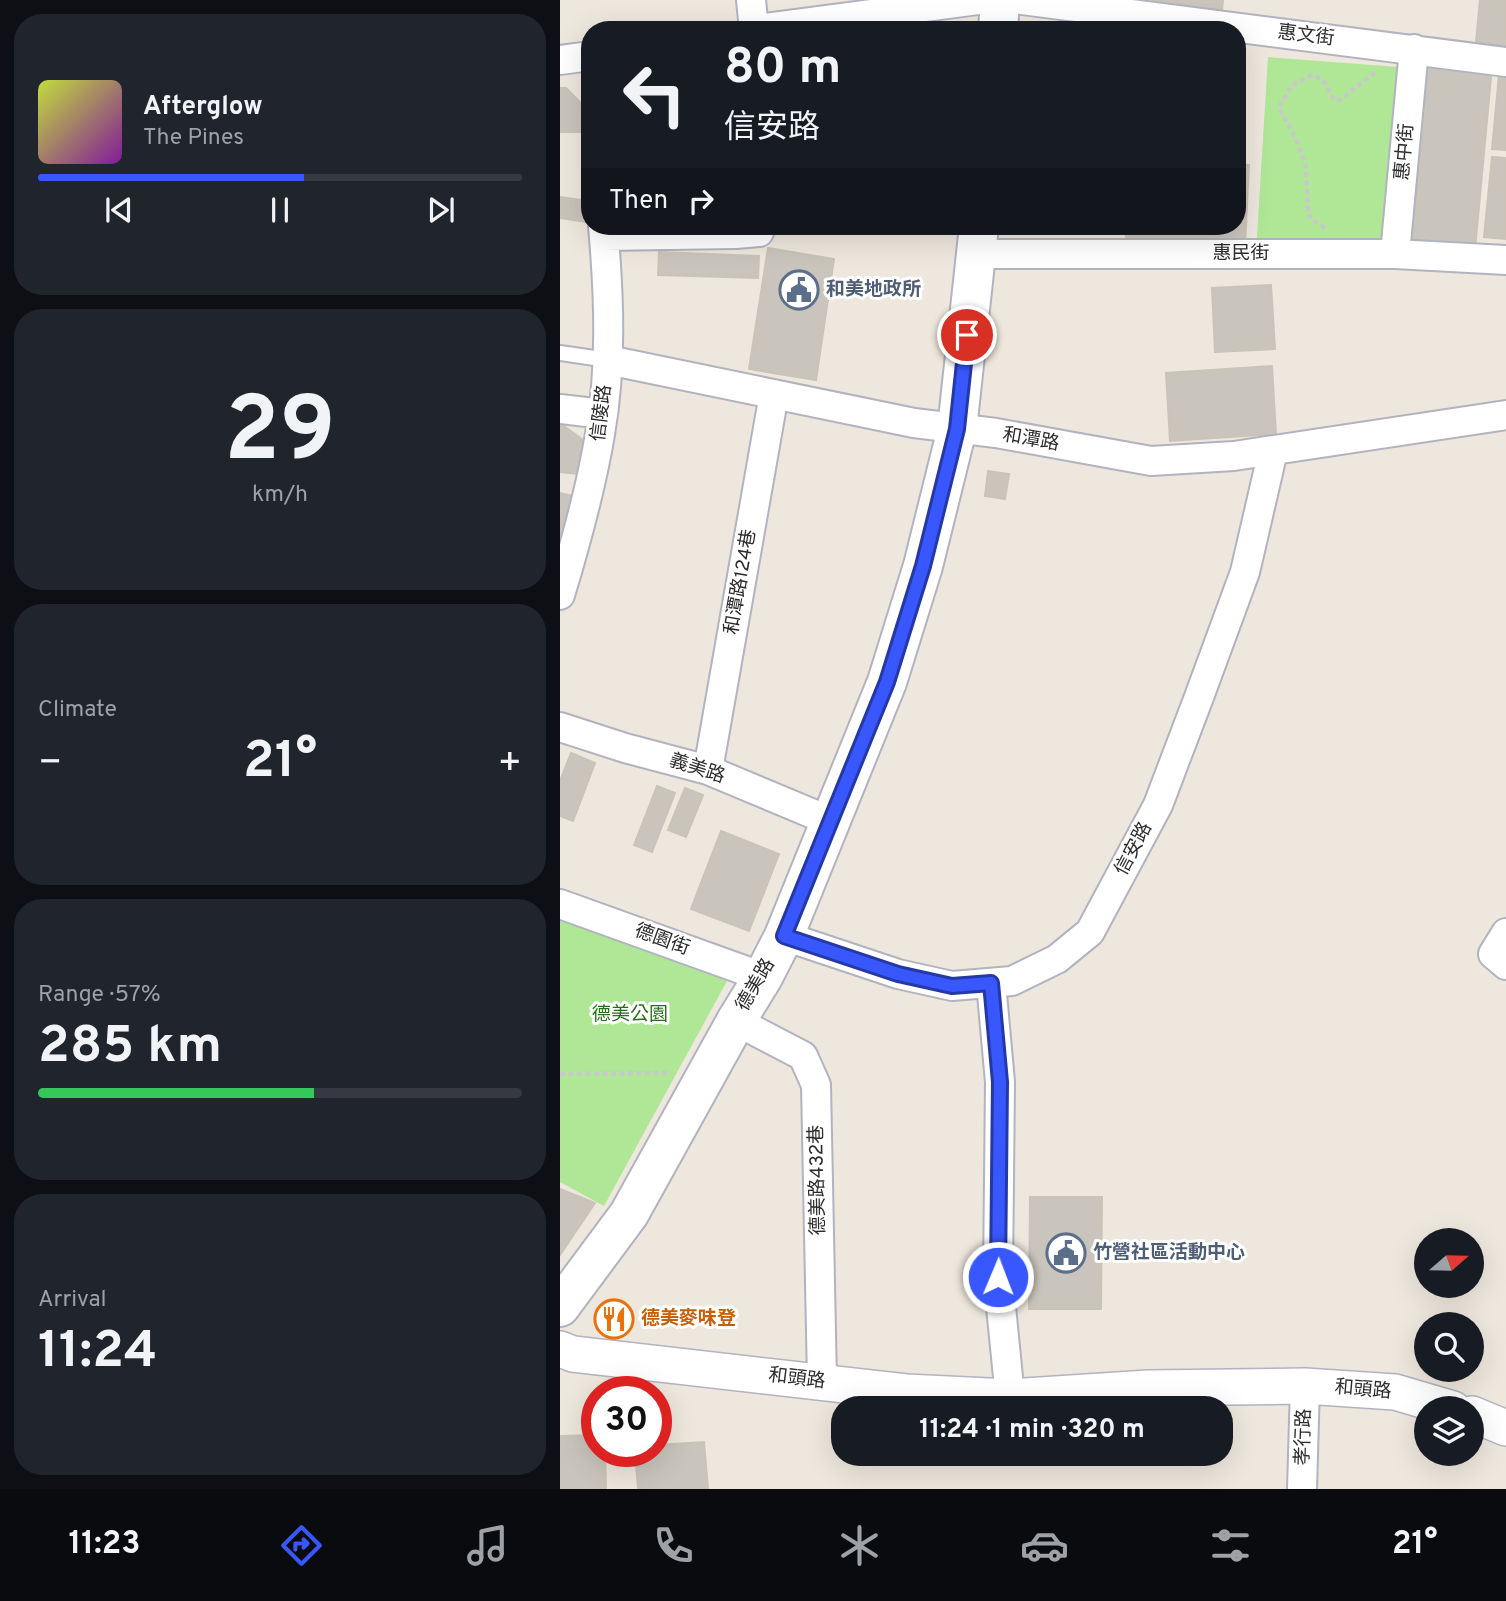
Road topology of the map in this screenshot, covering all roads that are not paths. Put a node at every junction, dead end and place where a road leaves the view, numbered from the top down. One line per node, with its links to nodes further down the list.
1 (751, 0): 5 (street)
2 (978, 0): 6 (street)
3 (1000, 0): 7 (main road)
4 (1022, 0): 8 (street, 惠文街)
5 (752, 21)
6 (820, 21)
7 (999, 21)
8 (1190, 21)
9 (1246, 28): 10 (street, 惠文街)
10 (1414, 49): 13 (street, 惠文街); 16 (street, 惠中街)
11 (581, 56): 12 (street)
12 (560, 60)
13 (1506, 62)
14 (604, 235): 19 (street, 信陵路)
15 (977, 240): 16 (street, 惠民街); 24 (main road, 德美路)
16 (1395, 254): 17 (street, 惠民街)
17 (1506, 260)
18 (560, 353): 19 (lane, 和潭路)
19 (608, 360): 20 (street, 和潭路); 22 (street, 信陵路)
20 (774, 394): 24 (street, 和潭路); 28 (street, 和潭路124巷)
21 (560, 409): 22 (street)
22 (603, 414): 26 (street, 信陵路)
23 (1506, 415): 25 (street, 和潭路)
24 (957, 429): 25 (street, 和潭路); 29 (main road, 德美路)
25 (1273, 451): 35 (street, 信安路)
26 (560, 595)
27 (560, 727): 28 (street, 義美路)
28 (708, 771): 29 (street, 義美路)
29 (830, 821): 32 (main road, 德美路)
30 (560, 904): 34 (street, 德園街)
31 (1506, 933): 33 (street)
32 (784, 936): 34 (main road, 德美路); 35 (street, 信安路)
33 (1506, 965)
34 (763, 977): 36 (main road, 德美路)
35 (991, 983): 42 (street)
36 (736, 1021): 37 (main road, 德美路); 39 (street, 德美路432巷)
37 (560, 1307)
38 (560, 1349): 39 (street, 和頭路)
39 (822, 1381): 41 (street, 和頭路)
40 (1305, 1386): 43 (street, 和頭路); 44 (street, 和頭路); 47 (street, 孝行路)
41 (989, 1396)
42 (1010, 1396)
43 (1025, 1396)
44 (1414, 1398)
45 (1484, 1419): 46 (street)
46 (1506, 1428)
47 (1302, 1489)

